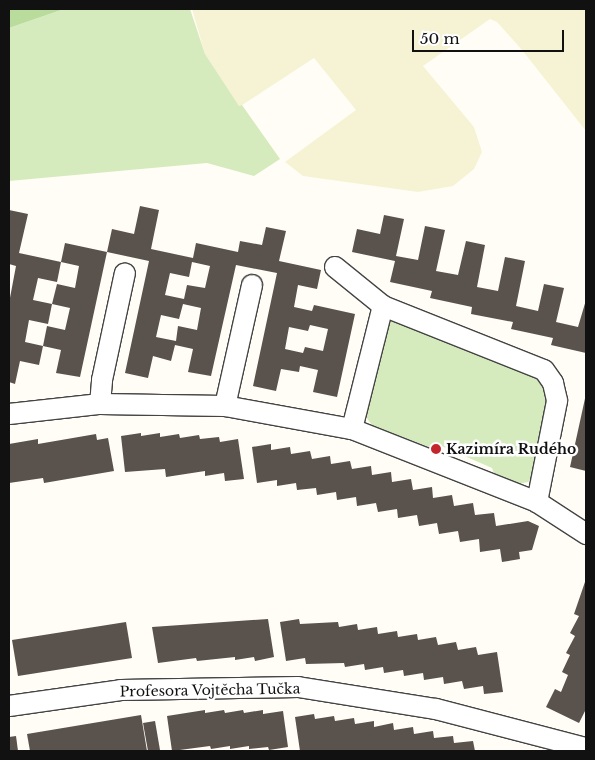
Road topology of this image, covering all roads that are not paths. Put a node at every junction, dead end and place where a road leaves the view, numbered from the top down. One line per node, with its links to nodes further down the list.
1 (335, 267): 4 (street)
2 (125, 273): 5 (street)
3 (252, 285): 6 (street)
4 (383, 306): 8 (street); 9 (street)
5 (100, 404): 6 (street); 7 (street)
6 (225, 406): 8 (street)
7 (9, 414)
8 (352, 429): 9 (street)
9 (537, 502): 10 (street)
10 (586, 534)
11 (9, 706): 12 (street, Profesora Vojtěcha Tučka)
12 (586, 748)

